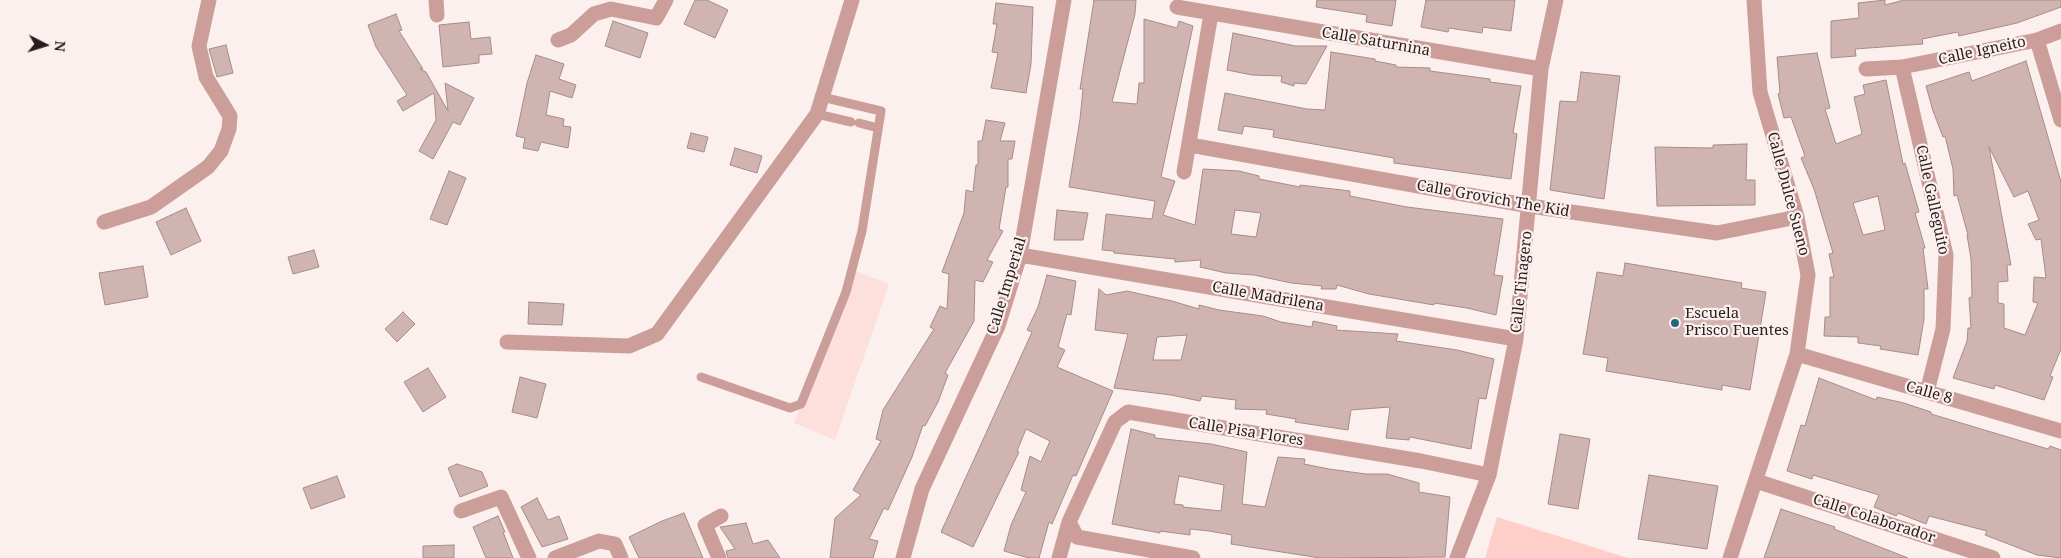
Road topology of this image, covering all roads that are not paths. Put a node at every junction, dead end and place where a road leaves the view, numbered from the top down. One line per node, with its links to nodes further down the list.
1 (209, 0): 23 (street)
2 (666, 0): 10 (street)
3 (852, 0): 15 (street)
4 (1064, 0): 24 (street, Calle Imperial)
5 (1556, 0): 13 (street, Calle Tinagero)
6 (1754, 0): 22 (street, Calle Dulce Sueno)
7 (1176, 7): 8 (street, Calle Saturnina)
8 (1211, 14): 13 (street, Calle Saturnina); 19 (street)
9 (2061, 31): 11 (street, Calle Igneito)
10 (558, 40)
11 (2037, 40): 12 (street, Calle Igneito); 17 (street)
12 (1902, 67): 14 (street, Calle Igneito); 29 (street, Calle Galleguito)
13 (1541, 69): 21 (street, Calle Tinagero)
14 (1866, 69)
15 (822, 97): 16 (street); 18 (lane)
16 (816, 114): 18 (lane); 26 (street)
17 (2061, 120)
18 (878, 128): 28 (lane)
19 (1190, 145): 20 (street); 21 (street, Calle Grovich The Kid)
20 (1184, 172)
21 (1530, 206): 22 (street, Calle Grovich The Kid); 25 (street, Calle Tinagero)
22 (1797, 217): 27 (street, Calle Dulce Sueno)
23 (104, 222)
24 (1020, 255): 25 (street, Calle Madrilena); 40 (street, Calle Imperial)
25 (1516, 339): 31 (street, Calle Tinagero)
26 (508, 342)
27 (1797, 354): 29 (street, Calle 8); 32 (street, Calle Dulce Sueno)
28 (701, 377)
29 (1926, 392): 30 (street, Calle 8)
30 (2060, 426)
31 (1489, 475): 35 (street, Calle Pisa Flores); 43 (street, Calle Tinagero)
32 (1756, 481): 44 (street, Calle Dulce Sueno); 45 (street, Calle Colaborador)
33 (461, 511): 36 (street)
34 (720, 516): 39 (street)
35 (1069, 522): 41 (street, Calle Pisa Flores); 42 (street)
36 (530, 558)
37 (555, 558): 38 (street)
38 (621, 558)
39 (719, 558)
40 (903, 558)
41 (1059, 558)
42 (1193, 558)
43 (1457, 558)
44 (1730, 558)
45 (1993, 558)

